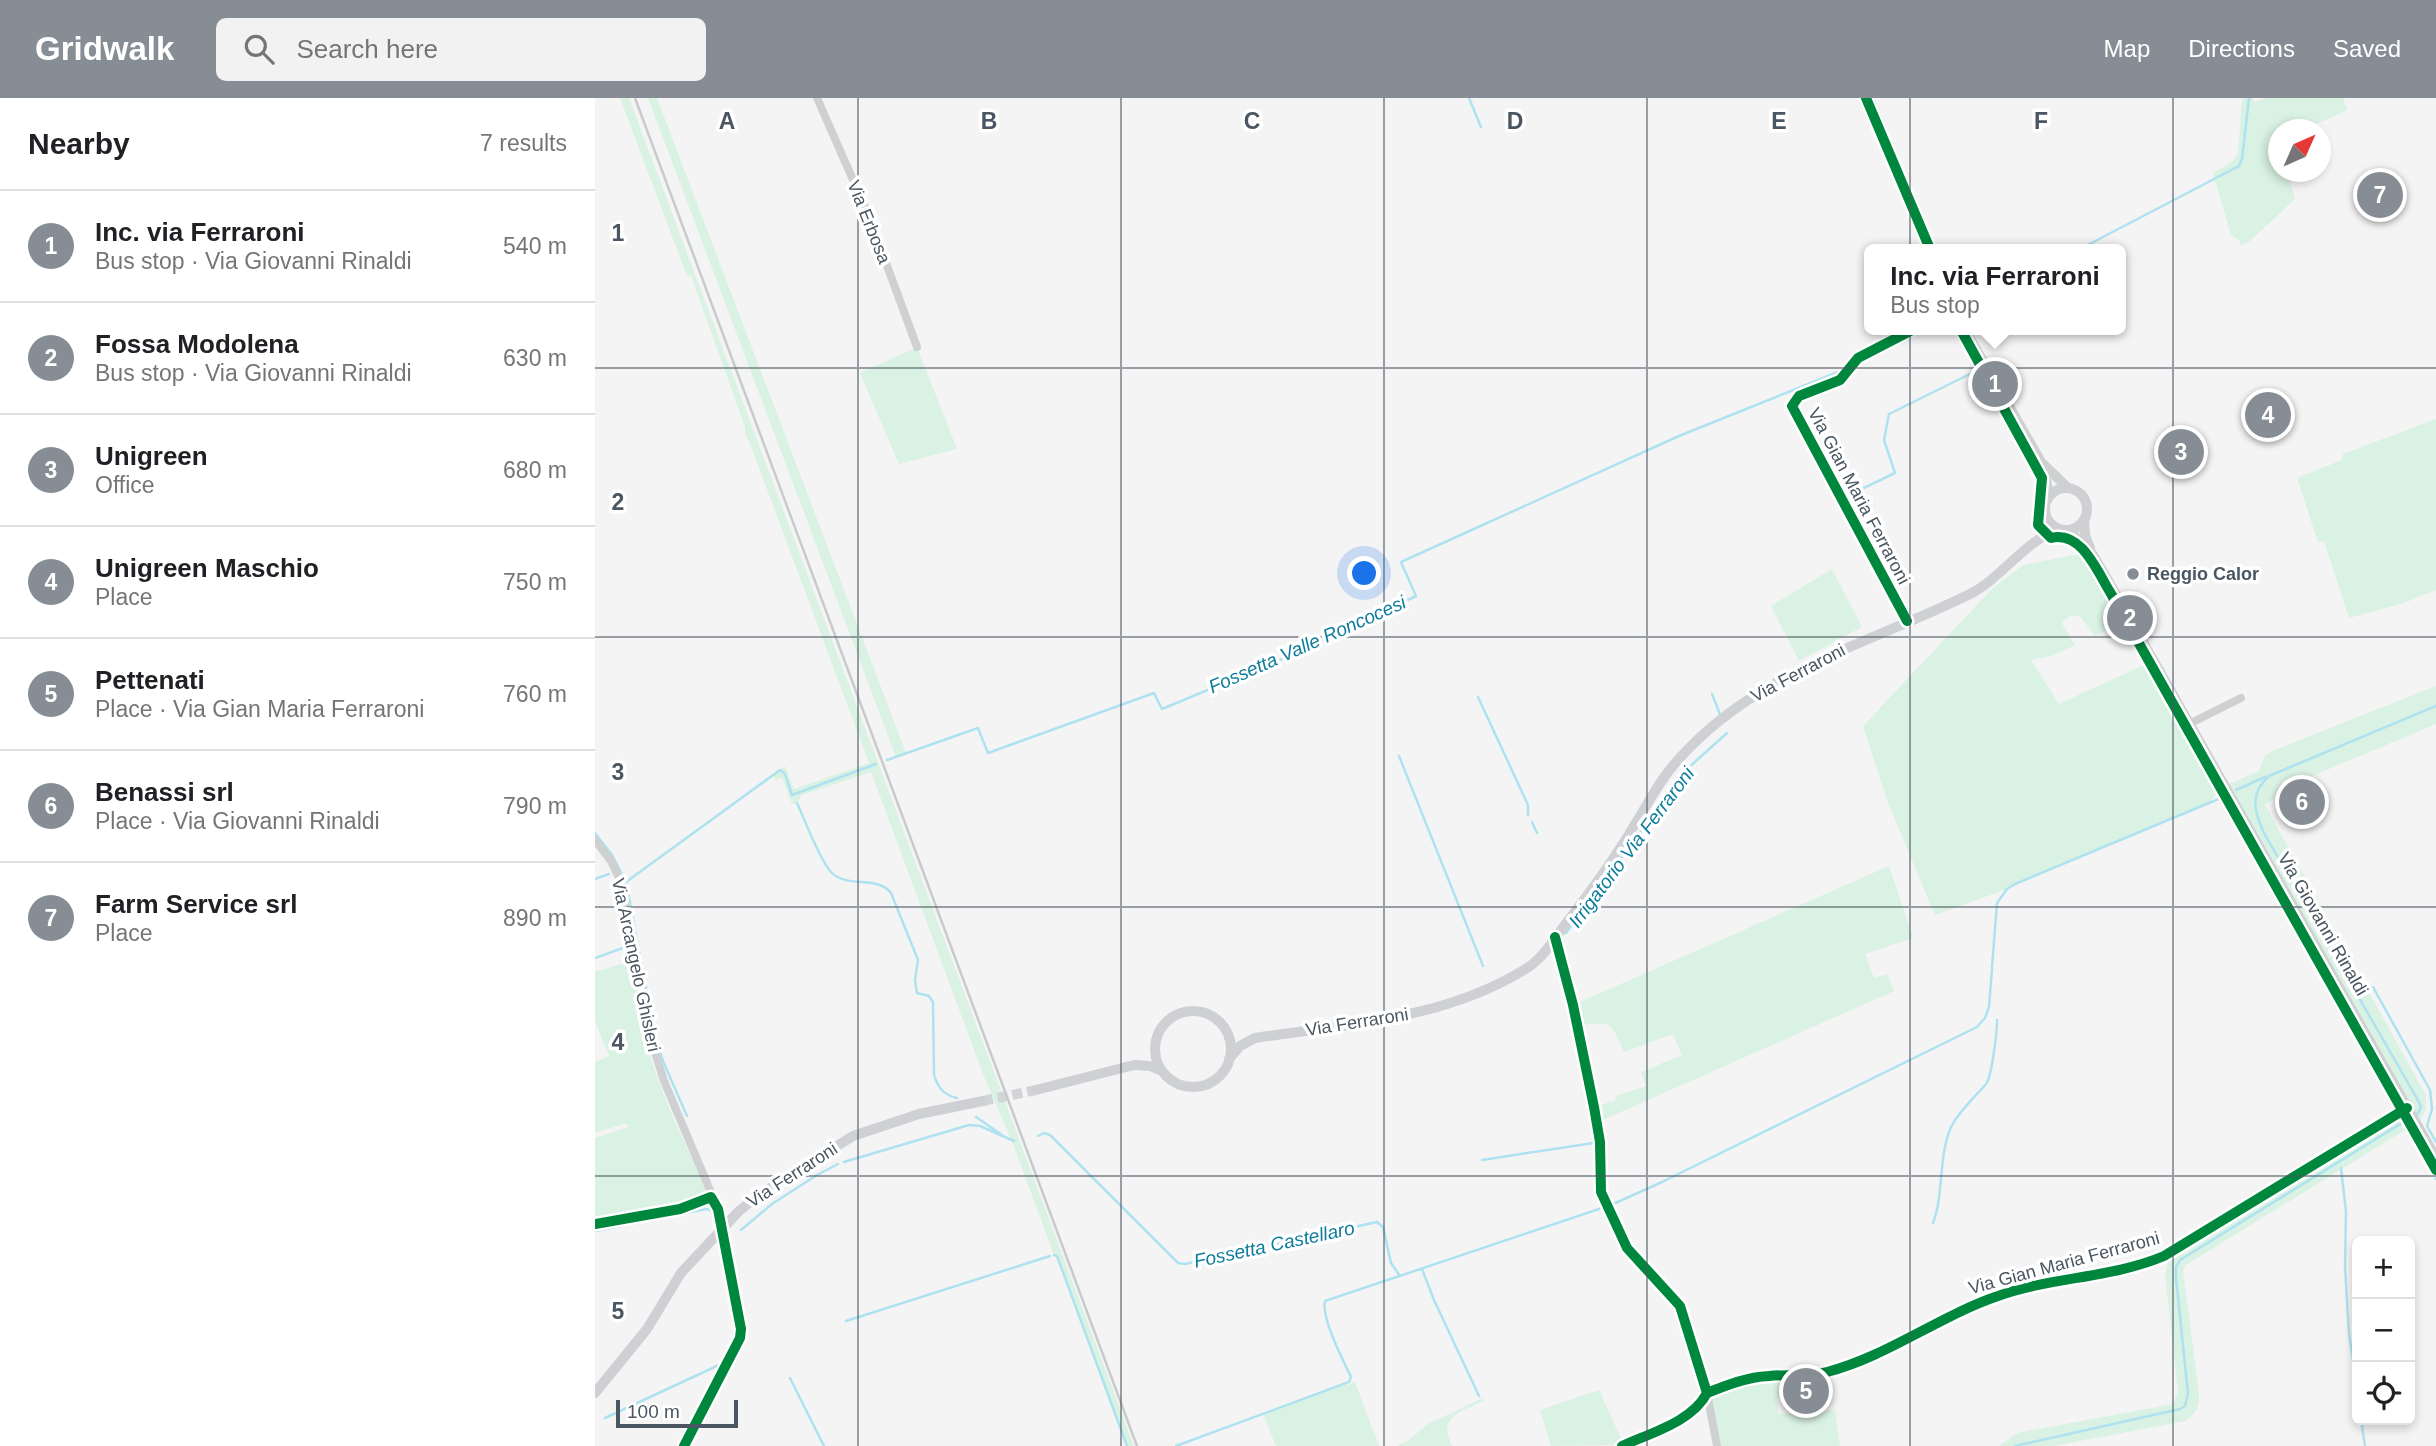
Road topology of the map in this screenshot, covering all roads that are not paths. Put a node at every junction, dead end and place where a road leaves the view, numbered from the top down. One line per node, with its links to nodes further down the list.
1 (817, 98): 6 (street, Via Erbosa)
2 (1866, 98): 3 (street)
3 (1928, 244)
4 (1903, 335): 15 (street, Via Gian Maria Ferraroni)
5 (1968, 335): 7 (street)
6 (917, 347)
7 (2042, 462): 8 (street); 9 (street)
8 (2067, 488): 9 (main road); 11 (main road)
9 (2049, 496): 10 (main road)
10 (2046, 514): 12 (main road); 13 (main road, Via Ferraroni)
11 (2084, 520): 12 (main road); 14 (street, Via Giovanni Rinaldi)
12 (2064, 529): 13 (main road, Via Ferraroni); 14 (street, Via Giovanni Rinaldi)
13 (2034, 544): 15 (main road, Via Ferraroni)
14 (2093, 555): 17 (street, Via Giovanni Rinaldi)
15 (1907, 621): 19 (main road, Via Ferraroni)
16 (2241, 698): 17 (street)
17 (2189, 724): 28 (street, Via Giovanni Rinaldi)
18 (595, 840): 30 (street, Via Arcangelo Ghisleri)
19 (1555, 937): 21 (main road, Via Ferraroni); 34 (street)
20 (1226, 1032): 21 (main road, Via Ferraroni); 22 (main road); 23 (main road)
21 (1255, 1038): 23 (main road)
22 (1155, 1045): 24 (main road); 25 (main road)
23 (1229, 1059): 25 (main road)
24 (1134, 1065): 25 (main road); 26 (main road)
25 (1162, 1071)
26 (1036, 1090)
27 (983, 1101): 32 (main road, Via Ferraroni)
28 (2408, 1110): 29 (street, Via Giovanni Rinaldi); 34 (street, Via Gian Maria Ferraroni)
29 (2436, 1158)
30 (712, 1197): 31 (street); 32 (street, Via Arcangelo Ghisleri)
31 (595, 1224)
32 (722, 1229): 33 (main road, Via Ferraroni); 35 (street, Via Arcangelo Ghisleri)
33 (596, 1390)
34 (1707, 1393): 36 (street, Via Gian Maria Ferraroni); 37 (street)
35 (684, 1446)
36 (1622, 1446)
37 (1717, 1446)

